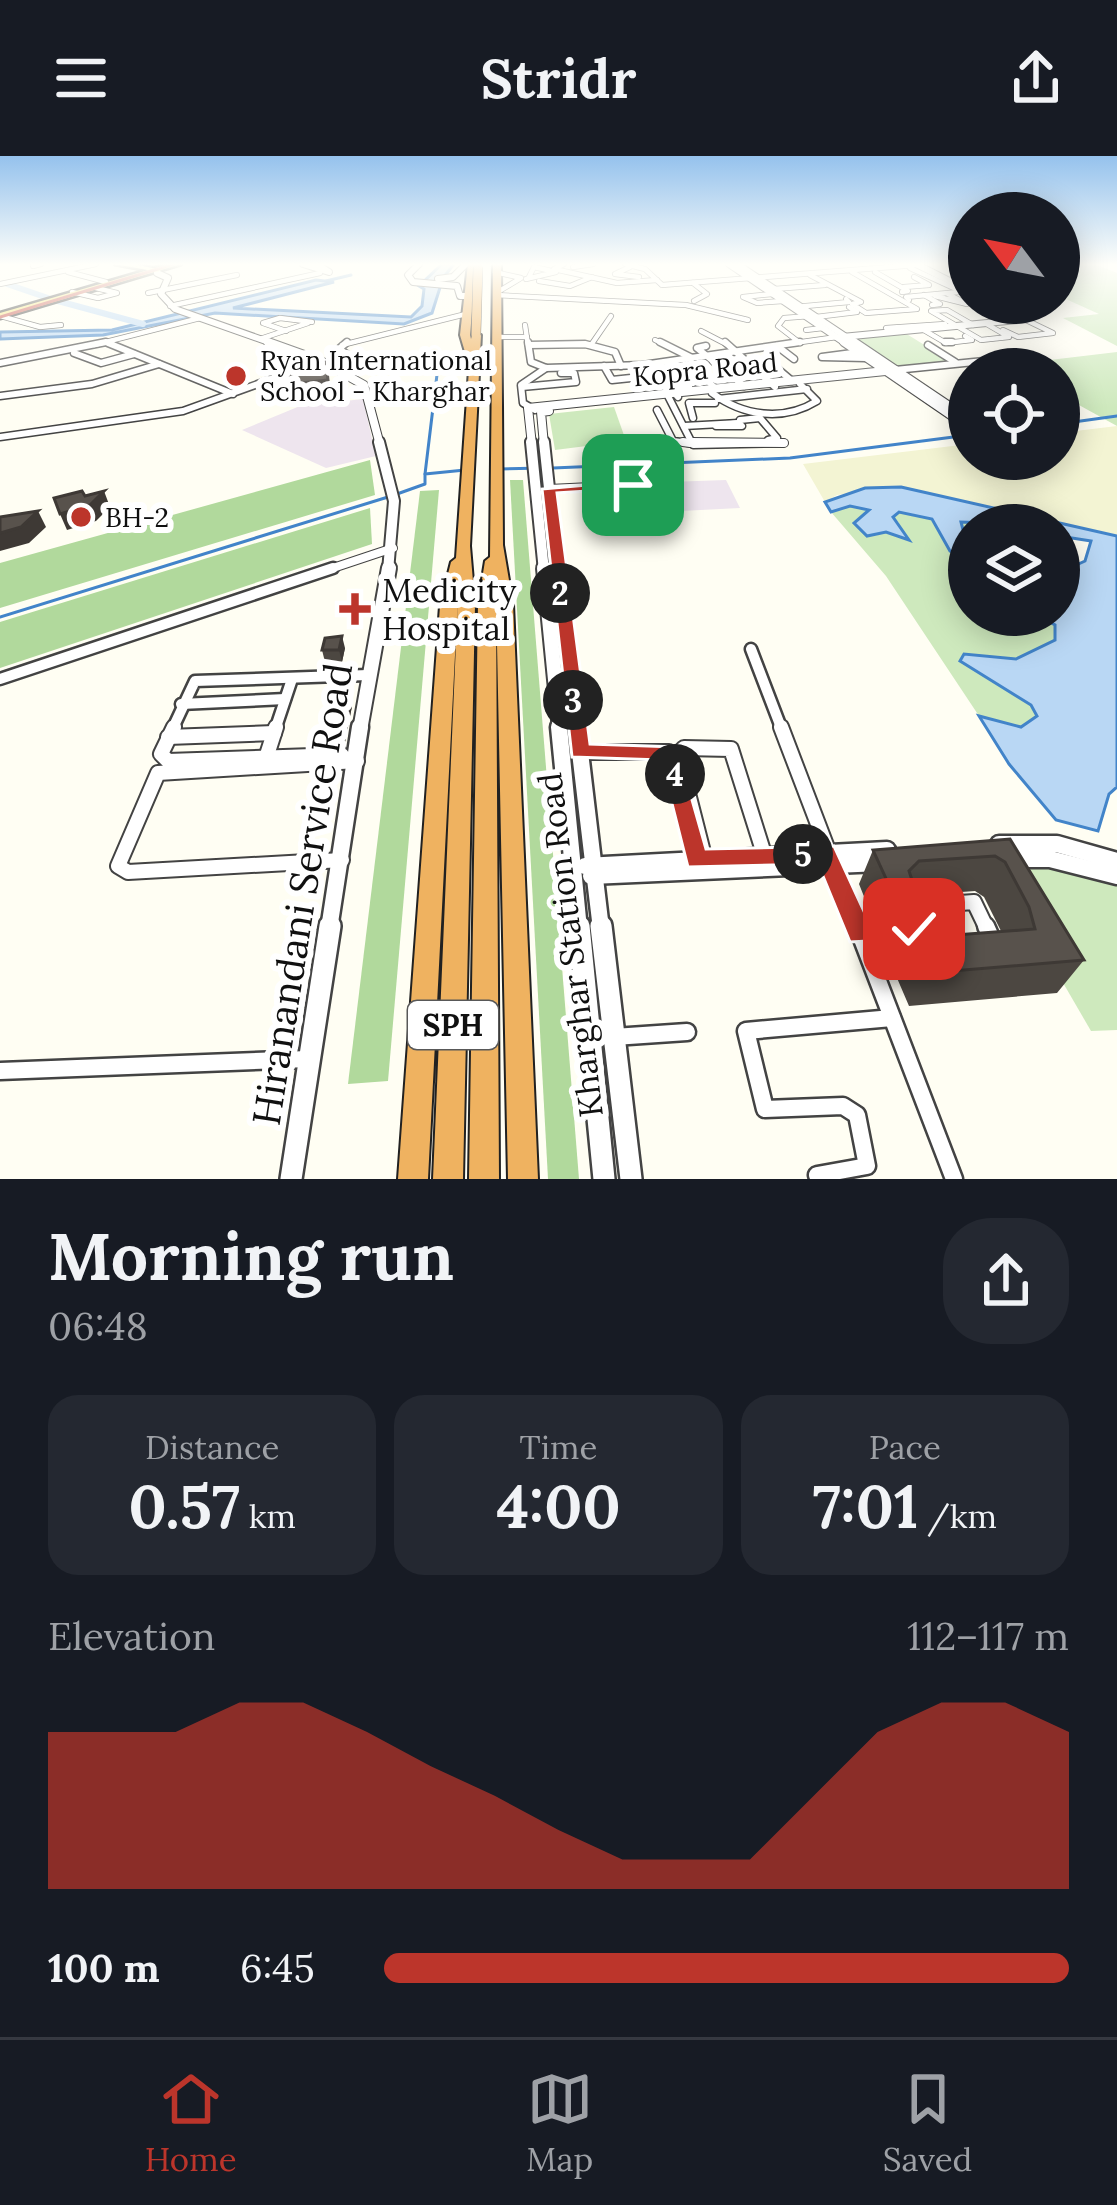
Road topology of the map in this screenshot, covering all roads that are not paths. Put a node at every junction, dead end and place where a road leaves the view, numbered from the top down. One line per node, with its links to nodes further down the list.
1 (183, 312): 13 (street)
2 (486, 312): 30 (highway, SPH, bridge)
3 (492, 312): 30 (highway)
4 (716, 312): 14 (street)
5 (803, 312): 31 (street)
6 (805, 312): 31 (street)
7 (809, 312): 26 (street, Kopra Road)
8 (810, 312): 33 (street, Kopra Road)
9 (0, 314): 24 (street)
10 (466, 314): 46 (highway); 60 (street)
11 (893, 314): 27 (street)
12 (611, 316): 16 (street)
13 (196, 317): 32 (street); 35 (street)
14 (748, 320)
15 (590, 322): 16 (street)
16 (600, 324): 36 (street)
17 (948, 324): 25 (street)
18 (964, 324): 25 (street)
19 (980, 324): 23 (street)
20 (1004, 324): 23 (street)
21 (1034, 324): 23 (street)
22 (525, 325): 38 (street)
23 (991, 325): 25 (street); 25 (street)
24 (61, 326)
25 (951, 326): 27 (street); 29 (street); 29 (street)
26 (823, 328): 31 (street); 33 (street, Kopra Road)
27 (889, 330): 29 (street); 33 (street)
28 (701, 331): 43 (street)
29 (925, 331)
30 (487, 335): 38 (street); 46 (highway, SPH); 84 (highway, SPH)
31 (796, 336): 33 (street); 40 (street)
32 (281, 337): 32 (street); 51 (street)
33 (841, 337): 45 (street, Kopra Road); 62 (street, Kopra Road)
34 (655, 340): 48 (street)
35 (106, 342): 42 (street); 44 (street)
36 (591, 345): 38 (street); 56 (street)
37 (928, 345): 47 (street)
38 (539, 346): 61 (street)
39 (706, 346): 49 (street)
40 (779, 348): 41 (street); 50 (street)
41 (760, 350): 43 (street); 52 (street)
42 (71, 352): 44 (street); 54 (street)
43 (738, 352): 49 (street); 58 (street)
44 (134, 354): 55 (street)
45 (863, 355): 45 (street); 62 (street, Kopra Road)
46 (471, 357): 85 (highway, SPH)
47 (948, 357)
48 (692, 358): 49 (street); 57 (street)
49 (710, 358): 65 (street); 68 (street)
50 (794, 359)
51 (321, 361): 60 (street); 71 (street)
52 (772, 362)
53 (948, 362): 62 (street)
54 (0, 363)
55 (159, 364): 71 (street); 73 (street)
56 (621, 366): 57 (street); 59 (street)
57 (648, 366): 59 (street); 63 (street); 64 (street)
58 (753, 367): 66 (street); 67 (street)
59 (605, 368): 61 (street)
60 (343, 370): 86 (street, Hiranandani Service Road)
61 (548, 371): 69 (street); 69 (street)
62 (896, 372): 62 (street, Kopra Road); 67 (street, Kopra Road)
63 (680, 375): 64 (street); 72 (street)
64 (661, 377): 72 (street)
65 (756, 378)
66 (773, 385): 67 (street, Kopra Road); 68 (street, Kopra Road); 74 (street, Kopra Road)
67 (800, 385): 74 (street); 74 (street)
68 (744, 386): 74 (street, Kopra Road)
69 (521, 387): 75 (street)
70 (700, 391): 72 (street, Kopra Road); 74 (street, Kopra Road); 74 (street)
71 (233, 394): 79 (street)
72 (672, 394): 74 (street, Kopra Road); 75 (street, Kopra Road); 77 (street, Kopra Road); 78 (street)
73 (0, 396)
74 (716, 397): 78 (street); 78 (street)
75 (528, 408): 77 (street); 82 (street, Kharghar Station Road)
76 (657, 410): 80 (street)
77 (541, 412): 82 (street, Kharghar Station Road)
78 (688, 423): 78 (street); 80 (street)
79 (0, 437)
80 (690, 443): 81 (street)
81 (784, 443)
82 (542, 472): 83 (street); 87 (street, Kharghar Station Road)
83 (633, 485)
84 (496, 545): 105 (highway, SPH); 120 (highway)
85 (463, 546): 105 (highway, SPH); 117 (highway)
86 (393, 548): 89 (street, Hiranandani Service Road); 91 (street)
87 (559, 641): 96 (street, Kharghar Station Road); 106 (street, Kharghar Station Road)
88 (751, 649): 101 (street)
89 (368, 676): 90 (street); 97 (street, Hiranandani Service Road)
90 (292, 679): 92 (street); 93 (street)
91 (0, 680)
92 (285, 699): 93 (street); 94 (street)
93 (181, 704): 95 (street)
94 (274, 733): 95 (street); 98 (street)
95 (168, 737): 98 (street)
96 (580, 752): 103 (street); 106 (street, Kharghar Station Road)
97 (357, 757): 98 (street); 102 (street, Hiranandani Service Road); 102 (street)
98 (266, 758)
99 (908, 855): 101 (street)
100 (765, 856): 101 (street); 103 (street); 103 (street)
101 (830, 859): 106 (street); 108 (street)
102 (342, 860): 113 (street, Hiranandani Service Road)
103 (700, 860): 106 (street)
104 (1117, 861): 107 (street)
105 (472, 871): 118 (highway, SPH); 119 (highway, SPH)
106 (584, 871): 112 (street, Kharghar Station Road); 121 (street, Kharghar Station Road)
107 (1117, 876)
108 (860, 933): 109 (street); 110 (street)
109 (972, 949)
110 (892, 1018): 115 (street); 123 (street)
111 (687, 1032): 112 (street)
112 (614, 1037): 122 (street, Kharghar Station Road)
113 (311, 1059): 114 (street); 116 (street, Hiranandani Service Road)
114 (0, 1072)
115 (817, 1175)
116 (291, 1179)
117 (413, 1179)
118 (448, 1179)
119 (484, 1179)
120 (524, 1179)
121 (604, 1179)
122 (631, 1179)
123 (954, 1179)

